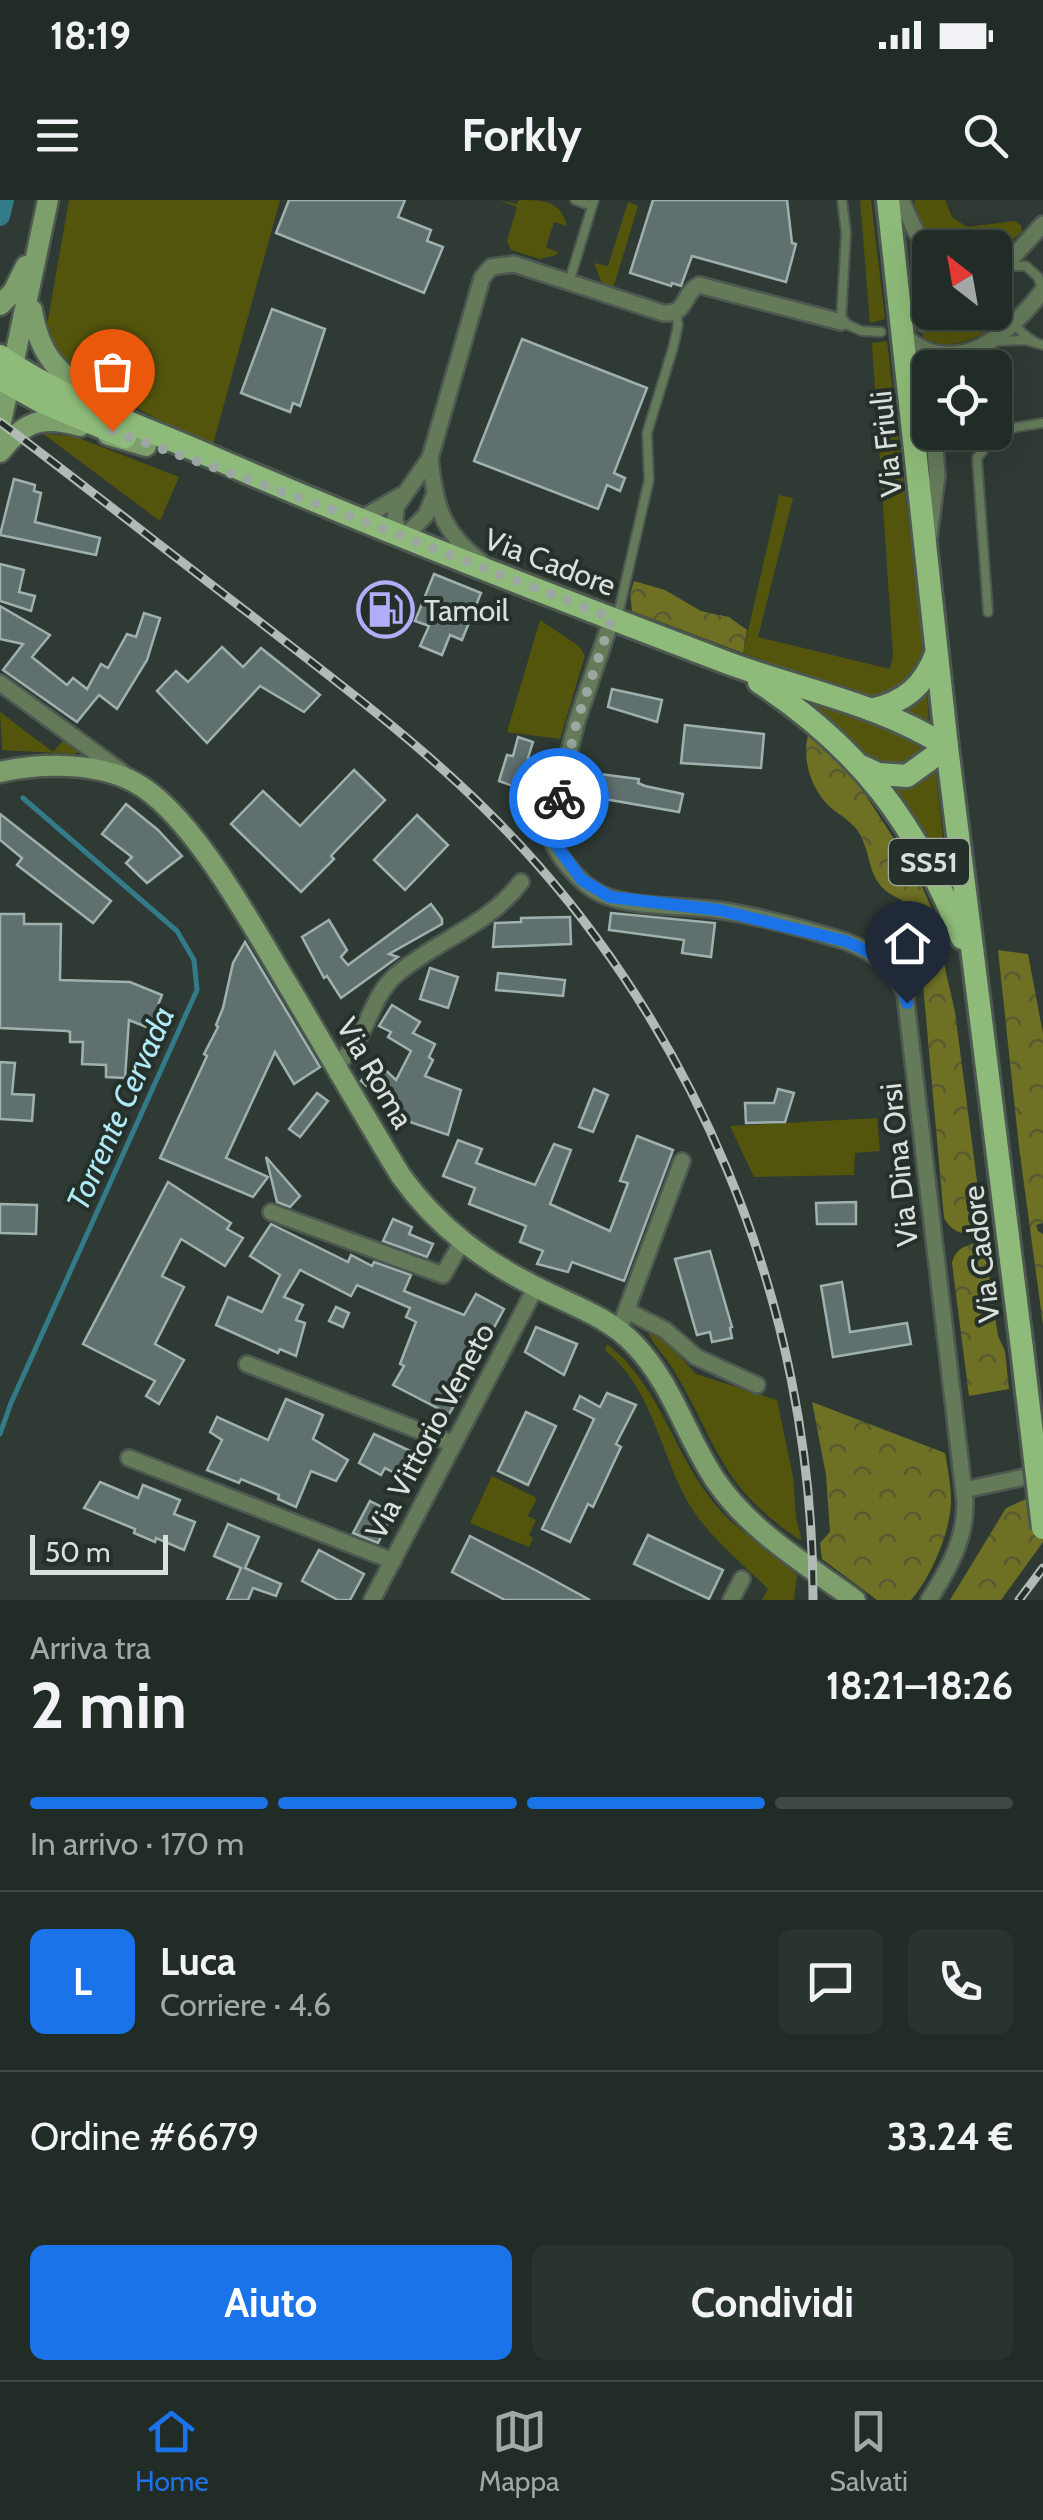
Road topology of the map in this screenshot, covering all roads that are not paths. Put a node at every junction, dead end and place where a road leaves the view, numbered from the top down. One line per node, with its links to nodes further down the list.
1 (48, 200): 9 (street)
2 (575, 200): 6 (lane)
3 (842, 200): 20 (lane)
4 (888, 200): 22 (main road, Via Friuli)
5 (902, 200): 8 (street)
6 (593, 203): 12 (lane)
7 (1043, 224): 10 (street)
8 (915, 230)
9 (39, 236): 14 (street); 15 (street)
10 (1012, 260)
11 (1012, 271): 13 (lane)
12 (568, 282): 16 (street); 33 (street)
13 (1043, 290): 17 (street)
14 (29, 293): 27 (street); 30 (street)
15 (0, 305)
16 (676, 313): 20 (street); 41 (lane)
17 (1012, 315)
18 (912, 317): 22 (street)
19 (1012, 318): 24 (lane)
20 (841, 322): 22 (lane)
21 (912, 327): 22 (lane)
22 (902, 328): 25 (street); 38 (main road, Via Friuli)
23 (997, 330): 25 (street)
24 (1040, 344): 25 (lane)
25 (981, 346): 26 (street)
26 (977, 350)
27 (6, 372): 29 (street); 30 (main road, Via Cadore / SS51)
28 (1043, 423): 40 (lane)
29 (0, 427)
30 (146, 438): 32 (street); 36 (main road, Via Cadore / SS51)
31 (934, 450): 38 (street, Via Friuli)
32 (0, 452)
33 (430, 458): 34 (street); 35 (street)
34 (404, 494): 36 (street); 37 (street)
35 (434, 494): 37 (street); 39 (street)
36 (352, 517): 37 (main road, Via Cadore / SS51)
37 (402, 537): 39 (main road, Via Cadore / SS51)
38 (928, 546): 42 (main road, Via Friuli)
39 (494, 572): 41 (main road, Via Cadore / SS51)
40 (988, 612)
41 (614, 619): 43 (main road, Via Cadore / SS51); 65 (street, Via Dina Orsi)
42 (938, 646): 45 (main road); 46 (main road, Via Friuli)
43 (734, 665): 45 (main road, Via Cadore / SS51); 48 (main road, Via Cadore / SS51)
44 (0, 683): 51 (street, Via Roma)
45 (871, 710): 46 (main road, Via Cadore / SS51)
46 (948, 747): 48 (main road, Via Cadore / SS51); 53 (main road, Via Cadore)
47 (0, 760): 49 (street)
48 (857, 764): 53 (main road, Via Cadore / SS51)
49 (26, 766): 50 (street); 51 (street)
50 (0, 772)
51 (137, 783): 54 (street, Via Roma)
52 (522, 882): 54 (street)
53 (976, 974): 66 (main road, Via Cadore, bridge)
54 (335, 1065): 57 (street, Via Roma)
55 (682, 1161): 59 (street)
56 (271, 1212): 57 (street)
57 (462, 1242): 58 (street, Via Roma)
58 (536, 1287): 59 (street, Via Roma); 62 (street, Via Vittorio Veneto)
59 (624, 1321): 61 (street, Via Roma); 71 (street, Via Roma)
60 (247, 1364): 62 (street)
61 (757, 1385)
62 (454, 1444): 67 (street, Via Vittorio Veneto)
63 (128, 1458): 67 (street)
64 (1043, 1473): 65 (street)
65 (964, 1490): 72 (street, Via Dina Orsi)
66 (1043, 1528)
67 (392, 1561): 69 (street, Via Vittorio Veneto)
68 (742, 1579): 70 (street)
69 (372, 1600)
70 (732, 1600)
71 (855, 1600)
72 (928, 1600)

